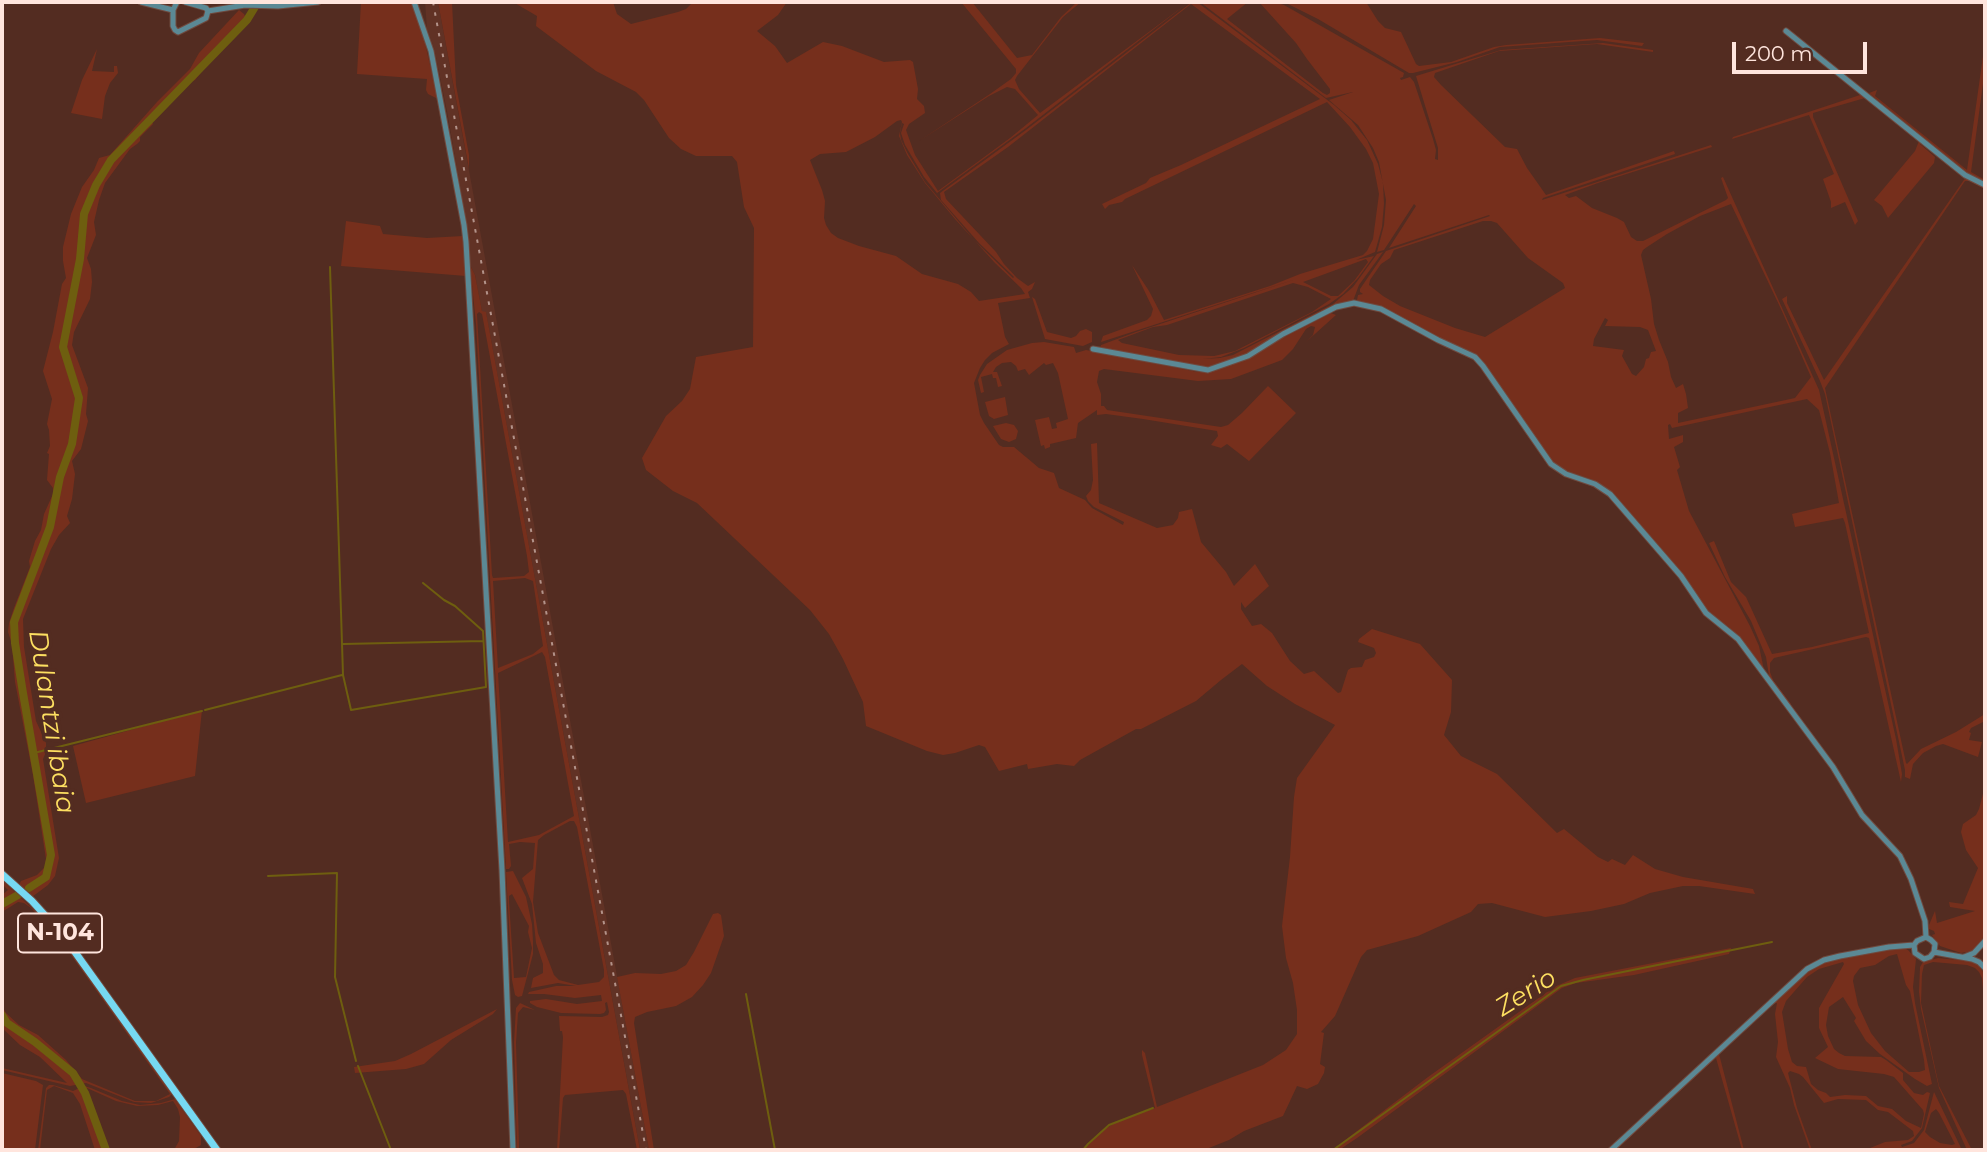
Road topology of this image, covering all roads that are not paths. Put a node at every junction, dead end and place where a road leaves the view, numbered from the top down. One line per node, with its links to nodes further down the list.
1 (141, 2): 6 (street)
2 (177, 2): 6 (street)
3 (185, 2): 7 (street)
4 (318, 2): 7 (street)
5 (414, 2): 22 (street)
6 (173, 9): 7 (street)
7 (208, 11)
8 (1786, 31): 9 (street)
9 (1985, 185)
10 (1094, 349): 12 (street)
11 (2, 874): 21 (main road, N-104)
12 (1926, 937): 14 (street); 16 (street)
13 (1985, 942): 15 (street)
14 (1914, 945): 16 (street); 23 (street)
15 (1977, 951): 17 (street); 18 (street)
16 (1934, 952): 18 (street)
17 (1985, 952)
18 (1964, 957): 19 (street)
19 (1982, 961): 20 (street)
20 (1985, 968)
21 (217, 1150)
22 (513, 1150)
23 (1611, 1150)

